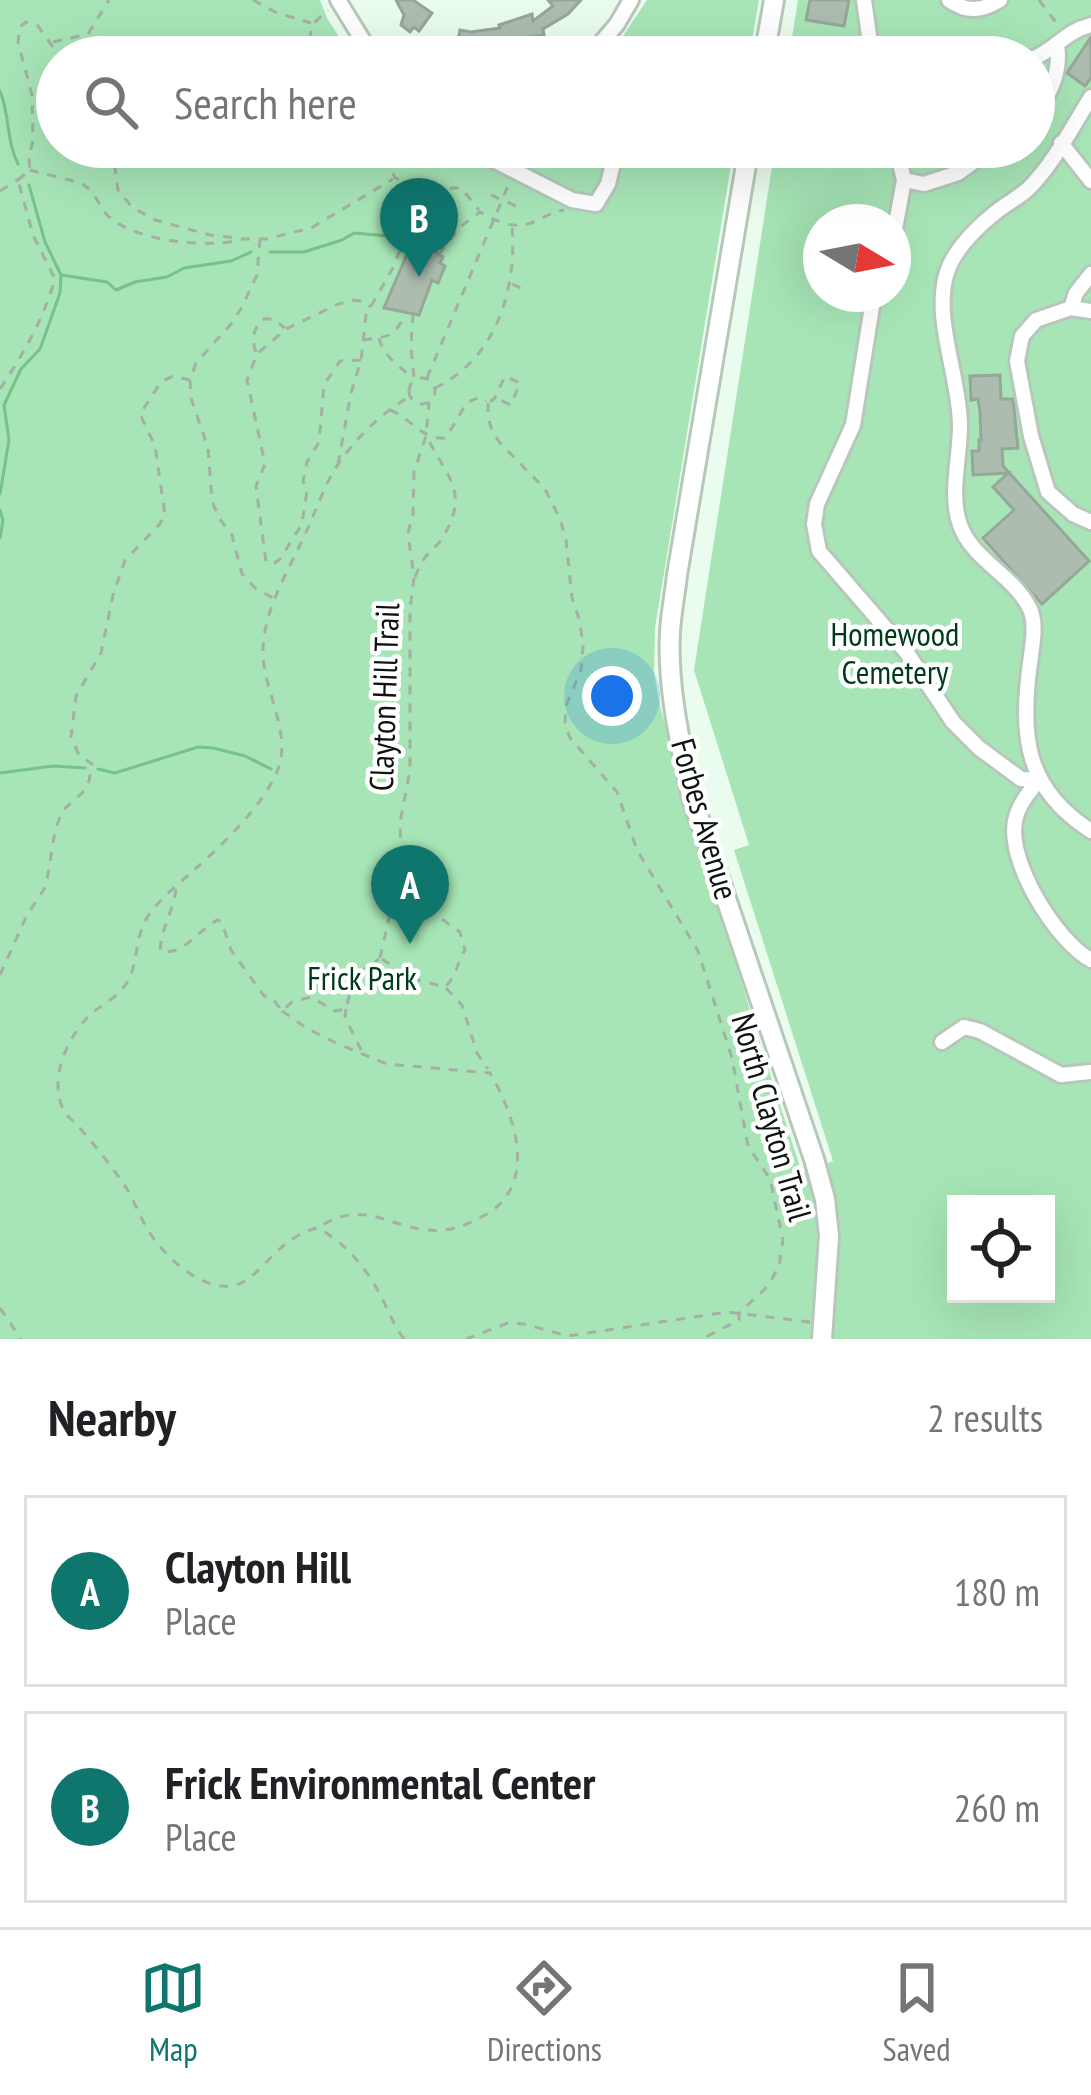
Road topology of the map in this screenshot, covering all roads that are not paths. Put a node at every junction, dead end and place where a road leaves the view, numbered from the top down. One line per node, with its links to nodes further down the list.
1 (632, 0): 9 (street)
2 (774, 0): 10 (main road)
3 (865, 0): 11 (street)
4 (950, 0): 5 (street)
5 (1000, 0)
6 (339, 1): 8 (street)
7 (1091, 25): 12 (street)
8 (360, 36)
9 (607, 36)
10 (768, 36)
11 (868, 36)
12 (1062, 40): 13 (street); 14 (street)
13 (1055, 44)
14 (1055, 76)
15 (1091, 97): 16 (street)
16 (1061, 143): 17 (street); 25 (street)
17 (1055, 152)
18 (507, 168): 19 (street)
19 (612, 168)
20 (745, 168): 37 (main road, Forbes Avenue)
21 (901, 168): 24 (street)
22 (965, 168): 24 (street)
23 (1044, 168): 32 (street)
24 (904, 180): 26 (street)
25 (1091, 181)
26 (900, 204)
27 (1091, 274): 28 (street)
28 (1071, 308): 29 (street); 31 (street)
29 (1091, 310)
30 (871, 312): 32 (street)
31 (1091, 522)
32 (1039, 780): 33 (street); 34 (street)
33 (1091, 831)
34 (1091, 960)
35 (942, 1042): 36 (street)
36 (1091, 1072)
37 (818, 1332)

